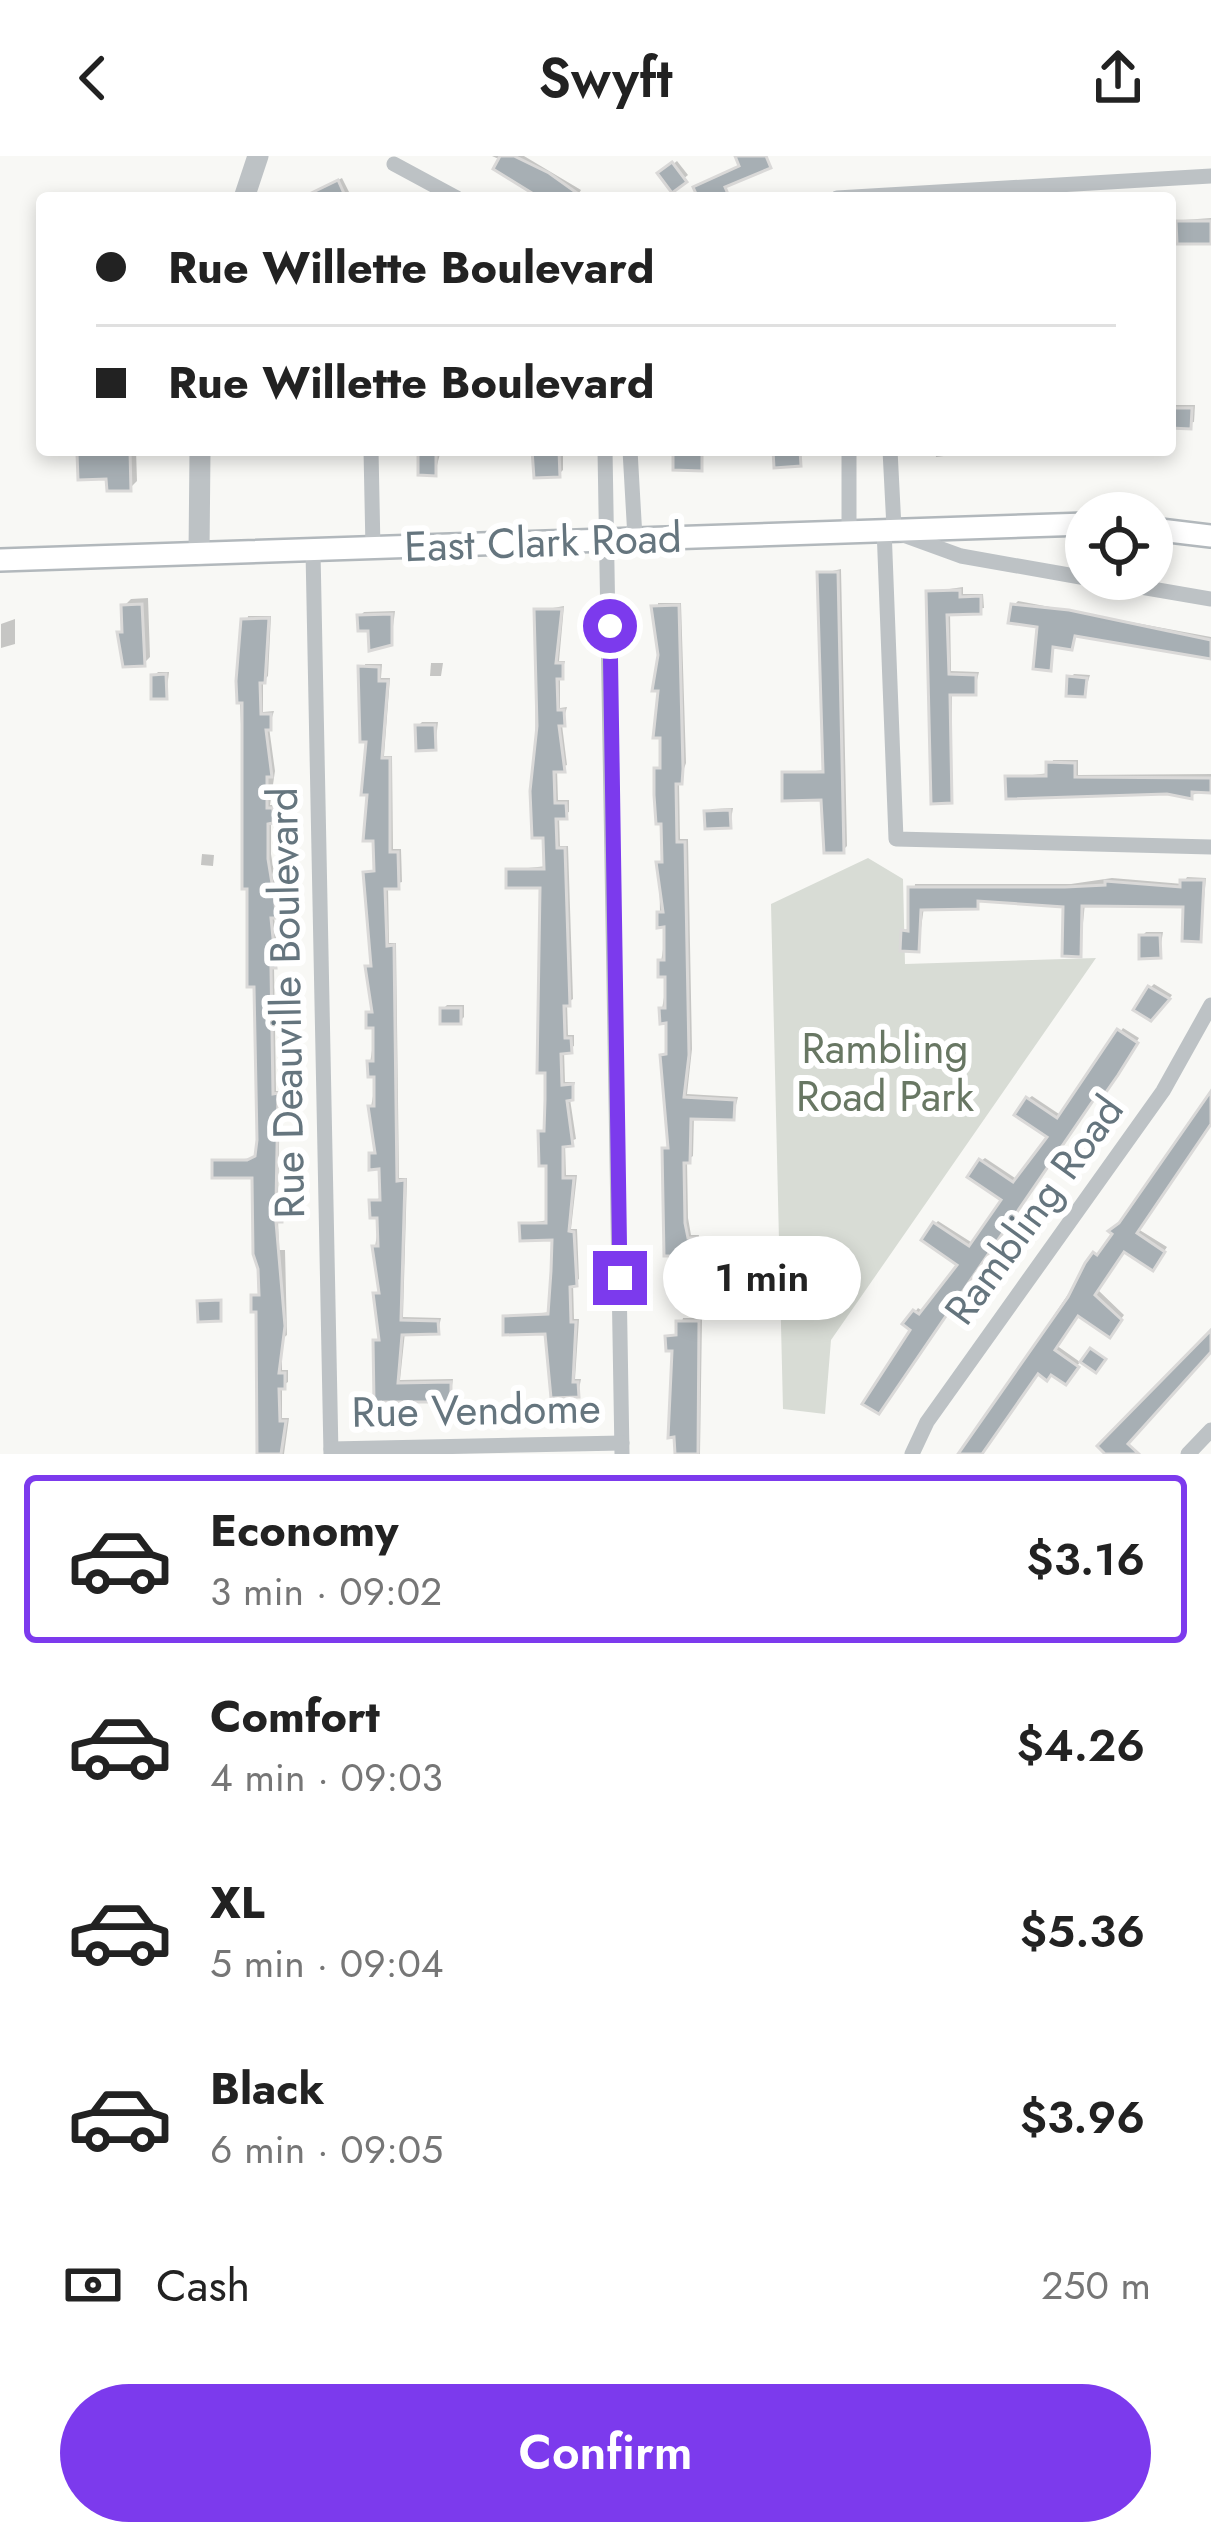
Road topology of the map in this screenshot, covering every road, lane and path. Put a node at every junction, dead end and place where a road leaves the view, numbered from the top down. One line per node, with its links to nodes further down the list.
1 (258, 156): 4 (street)
2 (394, 164): 5 (street)
3 (1211, 176): 6 (street)
4 (246, 192)
5 (446, 192)
6 (939, 192)
7 (200, 456): 22 (street)
8 (371, 456): 20 (street)
9 (605, 456): 19 (street)
10 (630, 456): 18 (street)
11 (849, 456): 15 (street)
12 (890, 456): 14 (street)
13 (1065, 524): 14 (main road, East Clark Road)
14 (889, 528): 15 (main road, East Clark Road); 24 (street); 27 (street)
15 (850, 529): 18 (main road, East Clark Road)
16 (1173, 531): 17 (main road)
17 (1211, 536)
18 (635, 538): 19 (main road, East Clark Road)
19 (606, 539): 20 (main road, East Clark Road); 30 (street)
20 (373, 549): 21 (main road, East Clark Road)
21 (313, 550): 22 (main road, East Clark Road); 31 (street, Rue Deauville Boulevard)
22 (199, 554): 23 (main road, East Clark Road)
23 (0, 560)
24 (1065, 574)
25 (1173, 592): 26 (street)
26 (1211, 599)
27 (1211, 847)
28 (1211, 1004): 32 (street, Rambling Road)
29 (1211, 1430): 33 (street)
30 (622, 1449): 31 (street, Rue Vendome)
31 (331, 1452)
32 (912, 1454)
33 (1188, 1454)

